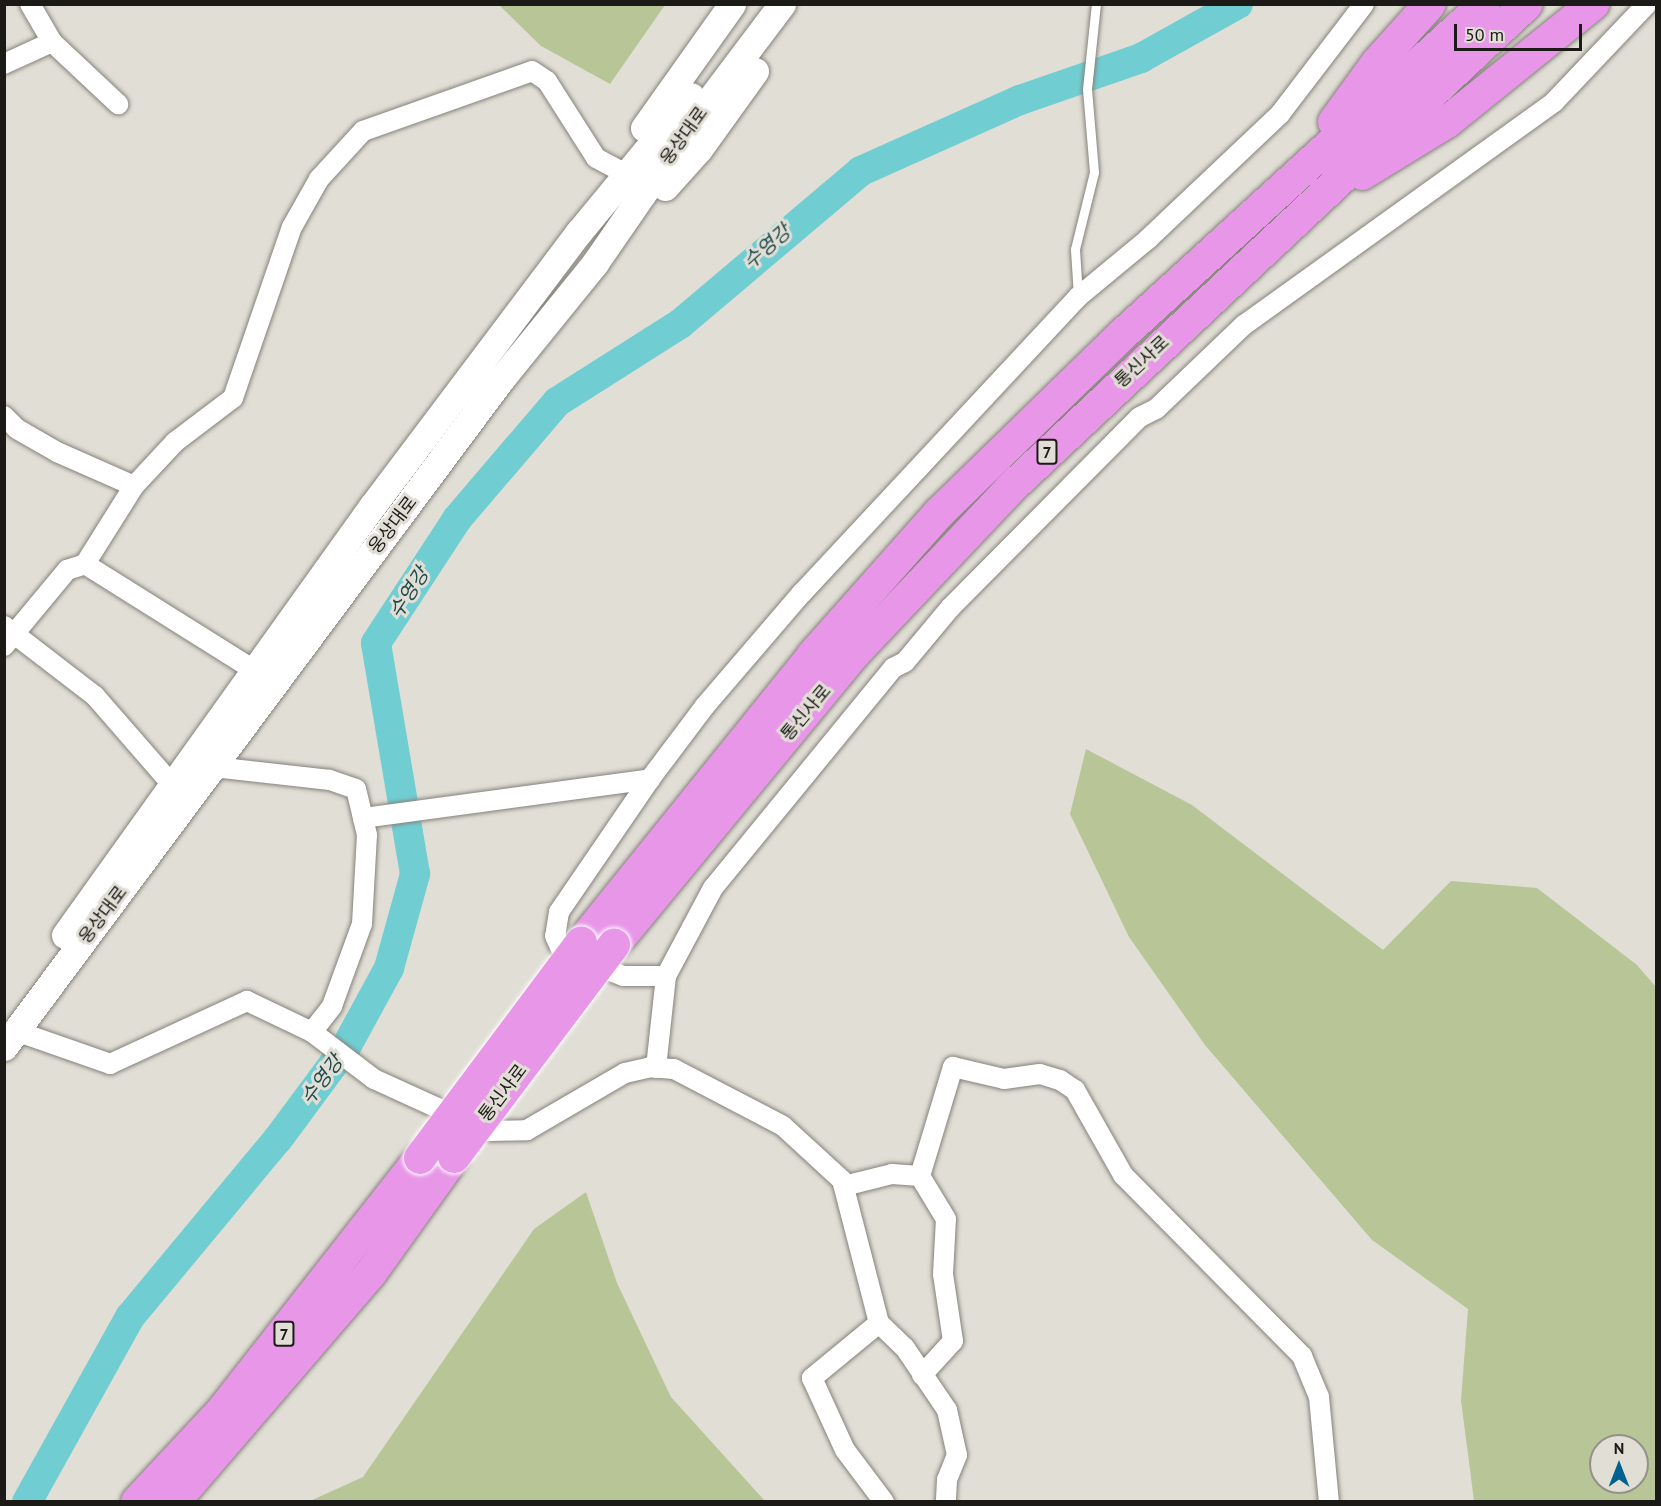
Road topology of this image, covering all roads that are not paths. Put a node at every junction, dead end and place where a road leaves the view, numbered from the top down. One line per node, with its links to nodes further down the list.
1 (30, 4): 13 (street)
2 (732, 4): 16 (main road)
3 (762, 4): 19 (main road, 웅상대로)
4 (782, 4): 20 (main road, 웅상대로)
5 (803, 4): 20 (main road)
6 (1096, 4): 21 (lane)
7 (1364, 4): 21 (street)
8 (1430, 4): 17 (highway)
9 (1485, 4): 17 (highway, 통신사로 / 7)
10 (1527, 4): 18 (highway, 통신사로 / 7)
11 (1593, 4): 18 (highway)
12 (1647, 4): 31 (street)
13 (52, 42): 14 (street); 15 (street)
14 (4, 64)
15 (118, 104)
16 (617, 169): 19 (main road); 23 (street)
17 (1288, 183): 39 (highway, 통신사로 / 7, bridge)
18 (1298, 214): 40 (highway, 통신사로 / 7, bridge)
19 (579, 232): 26 (main road, 웅상대로)
20 (595, 263): 27 (main road, 웅상대로)
21 (1078, 297): 28 (street)
22 (4, 416): 23 (street)
23 (134, 486): 24 (street)
24 (85, 564): 25 (street); 26 (street)
25 (7, 634): 29 (street)
26 (257, 672): 29 (main road, 웅상대로)
27 (214, 766): 29 (main road, 웅상대로); 30 (street)
28 (651, 779): 30 (street); 31 (street)
29 (180, 795): 32 (main road, 웅상대로)
30 (368, 816): 33 (street)
31 (666, 976): 34 (street)
32 (8, 1032): 33 (street)
33 (318, 1037): 34 (street)
34 (656, 1068): 36 (street)
35 (920, 1176): 36 (street); 38 (street); 43 (street)
36 (844, 1186): 37 (street)
37 (879, 1323): 38 (street); 41 (street)
38 (922, 1375): 42 (street)
39 (137, 1502)
40 (174, 1502)
41 (884, 1502)
42 (946, 1502)
43 (1329, 1502)

